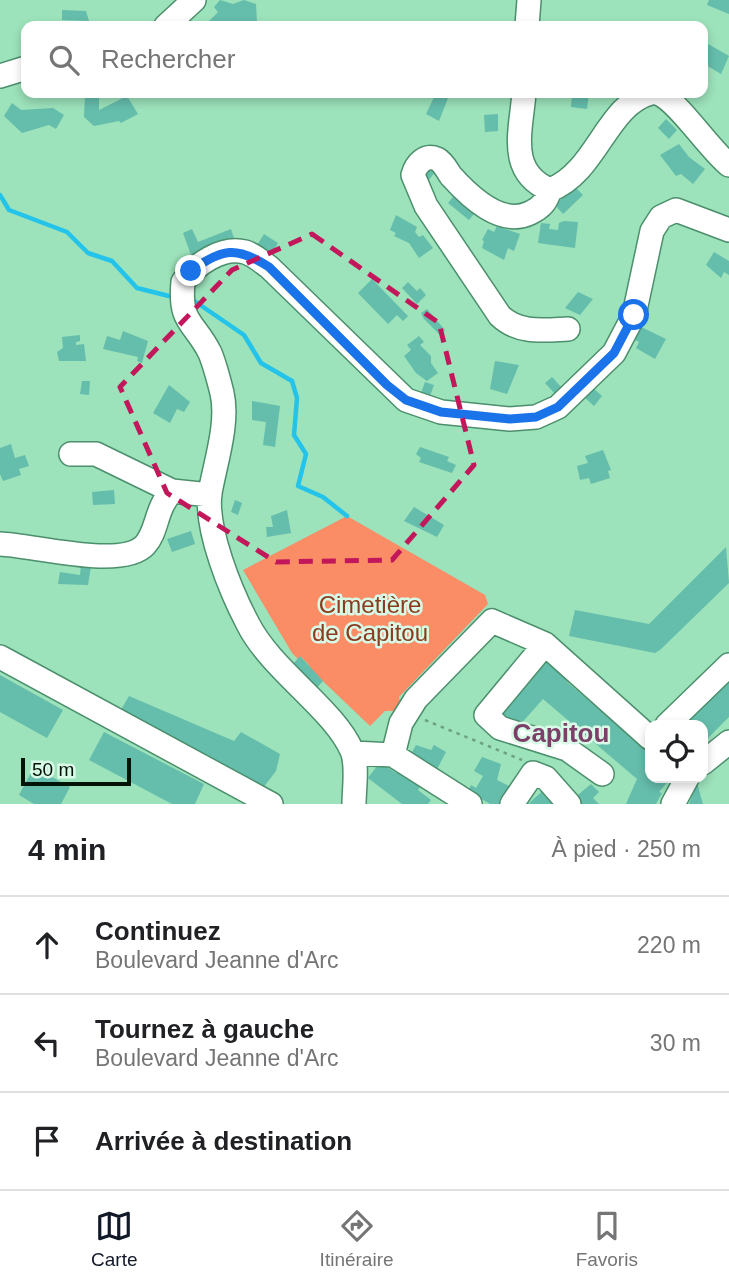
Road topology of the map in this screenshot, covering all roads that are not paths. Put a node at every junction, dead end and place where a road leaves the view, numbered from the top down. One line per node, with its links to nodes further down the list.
1 (194, 0): 3 (street)
2 (529, 0): 4 (street)
3 (171, 21)
4 (527, 21)
5 (21, 70): 6 (street)
6 (0, 76)
7 (524, 98): 11 (street)
8 (637, 98): 11 (street)
9 (670, 98): 10 (street)
10 (729, 165)
11 (550, 190): 13 (street)
12 (729, 230): 16 (street)
13 (568, 329)
14 (71, 454): 15 (street)
15 (172, 491): 16 (street); 17 (street)
16 (210, 495): 23 (street)
17 (0, 544)
18 (545, 644): 22 (street); 24 (street); 25 (street)
19 (0, 657): 27 (street)
20 (729, 665): 21 (street)
21 (672, 720)
22 (645, 734)
23 (353, 752): 24 (street); 28 (street)
24 (393, 755): 29 (street)
25 (602, 774)
26 (684, 783): 32 (street)
27 (271, 804)
28 (354, 804)
29 (470, 804)
30 (512, 804): 31 (street)
31 (569, 804)
32 (673, 804)

